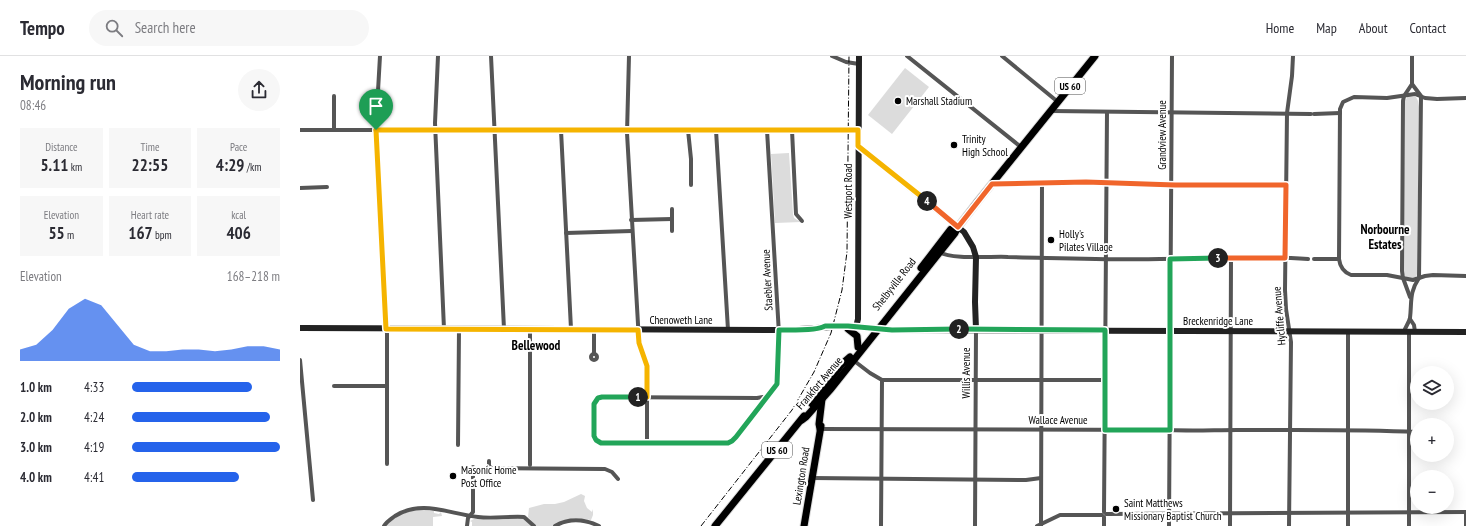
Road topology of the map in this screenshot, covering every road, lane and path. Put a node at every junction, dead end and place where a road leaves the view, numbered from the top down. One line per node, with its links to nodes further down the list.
1 (380, 56): 27 (street)
2 (438, 56): 28 (street)
3 (491, 56): 29 (street)
4 (629, 56): 31 (street)
5 (832, 56): 13 (street)
6 (859, 56): 13 (main road, Westport Road)
7 (907, 56): 38 (street)
8 (1002, 56): 19 (street)
9 (1095, 56): 19 (main road, Shelbyville Road / US 60)
10 (1172, 56): 22 (street, Grandview Avenue)
11 (1293, 56): 23 (street, Hycliffe Avenue)
12 (1412, 56): 14 (street)
13 (859, 64): 36 (main road, Westport Road)
14 (1412, 84): 16 (street); 17 (street)
15 (334, 96): 26 (street)
16 (1404, 96): 17 (street); 24 (street); 66 (street)
17 (1421, 96): 18 (street); 67 (street)
18 (1466, 98)
19 (1058, 102): 20 (main road, Shelbyville Road / US 60)
20 (1050, 111): 21 (street); 38 (main road, Shelbyville Road / US 60)
21 (1107, 112): 22 (street); 40 (street)
22 (1171, 112): 23 (street); 43 (street, Grandview Avenue)
23 (1287, 113): 24 (street); 44 (street, Hycliffe Avenue)
24 (1340, 113): 63 (street)
25 (300, 130): 26 (street)
26 (334, 130): 27 (street)
27 (376, 130): 28 (street); 73 (street)
28 (435, 130): 29 (street); 74 (street)
29 (495, 130): 30 (street); 76 (street)
30 (561, 130): 31 (street); 54 (street)
31 (627, 130): 32 (street); 49 (street)
32 (688, 130): 33 (street); 42 (street)
33 (716, 130): 34 (street); 82 (street)
34 (767, 130): 35 (street); 83 (street, Staebler Avenue)
35 (792, 130): 36 (street); 50 (street)
36 (858, 130): 37 (main road, Westport Road)
37 (858, 146): 51 (main road, Willis Avenue); 70 (main road, Westport Road)
38 (1022, 147): 41 (main road, Shelbyville Road / US 60)
39 (1042, 182): 40 (street); 41 (street); 57 (street)
40 (1106, 183): 43 (street); 64 (street)
41 (992, 184): 51 (main road, Shelbyville Road / US 60)
42 (691, 185)
43 (1171, 185): 44 (street); 60 (street, Grandview Avenue)
44 (1286, 185): 59 (street, Hycliffe Avenue)
45 (328, 187): 46 (street)
46 (300, 188)
47 (672, 209): 48 (street)
48 (672, 219): 49 (street); 53 (street)
49 (631, 220): 52 (street)
50 (802, 221)
51 (958, 227): 55 (main road, Shelbyville Road); 56 (main road, Willis Avenue); 72 (main road, Shelbyville Road)
52 (632, 231): 54 (street); 81 (street)
53 (672, 231)
54 (566, 233): 78 (street)
55 (940, 252): 56 (street); 72 (main road, Shelbyville Road)
56 (976, 257): 57 (street); 79 (main road, Willis Avenue)
57 (1041, 257): 64 (street); 84 (street)
58 (1231, 258): 59 (street); 60 (street); 87 (street)
59 (1285, 258): 61 (street); 88 (street, Hycliffe Avenue)
60 (1170, 259): 64 (street); 86 (street, Grandview Avenue)
61 (1308, 259)
62 (1314, 259): 63 (street)
63 (1339, 259): 66 (street)
64 (1106, 260): 85 (street)
65 (1466, 276): 67 (street)
66 (1403, 278): 67 (street); 68 (street)
67 (1419, 278): 68 (street)
68 (1410, 297): 69 (street)
69 (1410, 319): 90 (street); 90 (street)
70 (852, 327): 72 (main road, Chenoweth Lane); 83 (main road, Chenoweth Lane); 92 (main road)
71 (300, 328): 73 (main road, Chenoweth Lane)
72 (876, 328): 79 (main road, Breckenridge Lane); 92 (main road, Shelbyville Road); 94 (main road, Shelbyville Road)
73 (386, 329): 74 (main road, Chenoweth Lane); 101 (street)
74 (444, 329): 75 (main road, Chenoweth Lane)
75 (458, 329): 76 (main road, Chenoweth Lane); 121 (street)
76 (504, 329): 77 (main road, Chenoweth Lane)
77 (530, 329): 78 (main road, Chenoweth Lane); 124 (street)
78 (571, 329): 80 (main road, Chenoweth Lane)
79 (976, 329): 84 (main road, Breckenridge Lane); 97 (street, Willis Avenue)
80 (594, 330): 81 (main road, Chenoweth Lane); 93 (street)
81 (638, 330): 82 (main road, Chenoweth Lane); 104 (street)
82 (728, 330): 83 (main road, Chenoweth Lane)
83 (779, 330): 102 (street, Staebler Avenue)
84 (1041, 330): 85 (main road, Breckenridge Lane); 98 (street)
85 (1105, 330): 86 (main road, Breckenridge Lane); 99 (street)
86 (1169, 331): 87 (main road, Breckenridge Lane); 115 (street, Grandview Avenue)
87 (1230, 331): 88 (main road, Breckenridge Lane); 116 (street)
88 (1289, 331): 89 (main road, Breckenridge Lane); 117 (street, Hycliffe Avenue)
89 (1348, 332): 90 (main road, Breckenridge Lane); 118 (street)
90 (1409, 332): 91 (main road, Breckenridge Lane); 119 (street)
91 (1466, 332)
92 (858, 347): 94 (main road, Shelbyville Road)
93 (594, 353)
94 (852, 358): 96 (street); 103 (main road, Lexington Road); 109 (main road, Frankfort Avenue)
95 (300, 360): 131 (street)
96 (882, 380): 97 (street); 111 (street)
97 (975, 380): 98 (street); 112 (street, Willis Avenue)
98 (1040, 380): 99 (street); 113 (street)
99 (1105, 380): 114 (street)
100 (334, 386): 101 (street)
101 (386, 386): 123 (street)
102 (769, 396): 105 (street); 106 (street, Staebler Avenue)
103 (825, 396): 107 (main road, Frankfort Avenue); 108 (main road, Lexington Road); 110 (main road, Lexington Road)
104 (647, 397): 105 (street); 120 (street); 120 (street, Staebler Avenue)
105 (757, 398): 106 (street)
106 (761, 406): 120 (street, Staebler Avenue)
107 (810, 411): 108 (main road); 109 (main road, Frankfort Avenue)
108 (820, 413): 110 (main road, Lexington Road)
109 (802, 420): 146 (main road, Frankfort Avenue / US 60)
110 (820, 429): 111 (street, Wallace Avenue); 126 (main road, Lexington Road)
111 (882, 429): 112 (street, Wallace Avenue); 129 (street)
112 (975, 429): 113 (street, Wallace Avenue); 130 (street, Willis Avenue)
113 (1041, 429): 114 (street, Wallace Avenue); 127 (street)
114 (1105, 430): 115 (street, Wallace Avenue); 138 (street)
115 (1170, 430): 116 (street, Wallace Avenue); 135 (street, Grandview Avenue)
116 (1230, 430): 117 (street, Wallace Avenue); 136 (street)
117 (1290, 430): 118 (street, Wallace Avenue); 137 (street, Hycliffe Avenue)
118 (1349, 430): 119 (street, Wallace Avenue); 132 (street)
119 (1408, 432): 133 (street)
120 (647, 443)
121 (458, 445)
122 (489, 461): 128 (street)
123 (387, 464)
124 (530, 466)
125 (474, 467): 139 (street)
126 (812, 478): 129 (street); 147 (main road, Lexington Road)
127 (1041, 478): 130 (street); 140 (street)
128 (618, 479)
129 (882, 479): 130 (street); 148 (street)
130 (975, 479): 149 (street, Willis Avenue)
131 (313, 500)
132 (1348, 512): 133 (street); 137 (street); 154 (street)
133 (1408, 512): 134 (street); 155 (street)
134 (1466, 512): 156 (street)
135 (1169, 513): 136 (street); 138 (street); 151 (street, Grandview Avenue)
136 (1230, 513): 137 (street); 152 (street)
137 (1290, 513): 153 (street, Hycliffe Avenue)
138 (1104, 514): 140 (street); 150 (street)
139 (470, 516): 141 (street); 142 (street); 143 (street)
140 (1040, 525)
141 (384, 526)
142 (467, 526)
143 (534, 526)
144 (555, 526): 145 (street)
145 (599, 526)
146 (715, 526)
147 (804, 526)
148 (881, 526)
149 (975, 526)
150 (1104, 526)
151 (1168, 526)
152 (1230, 526)
153 (1289, 526)
154 (1348, 526)
155 (1408, 526)
156 (1466, 526)

